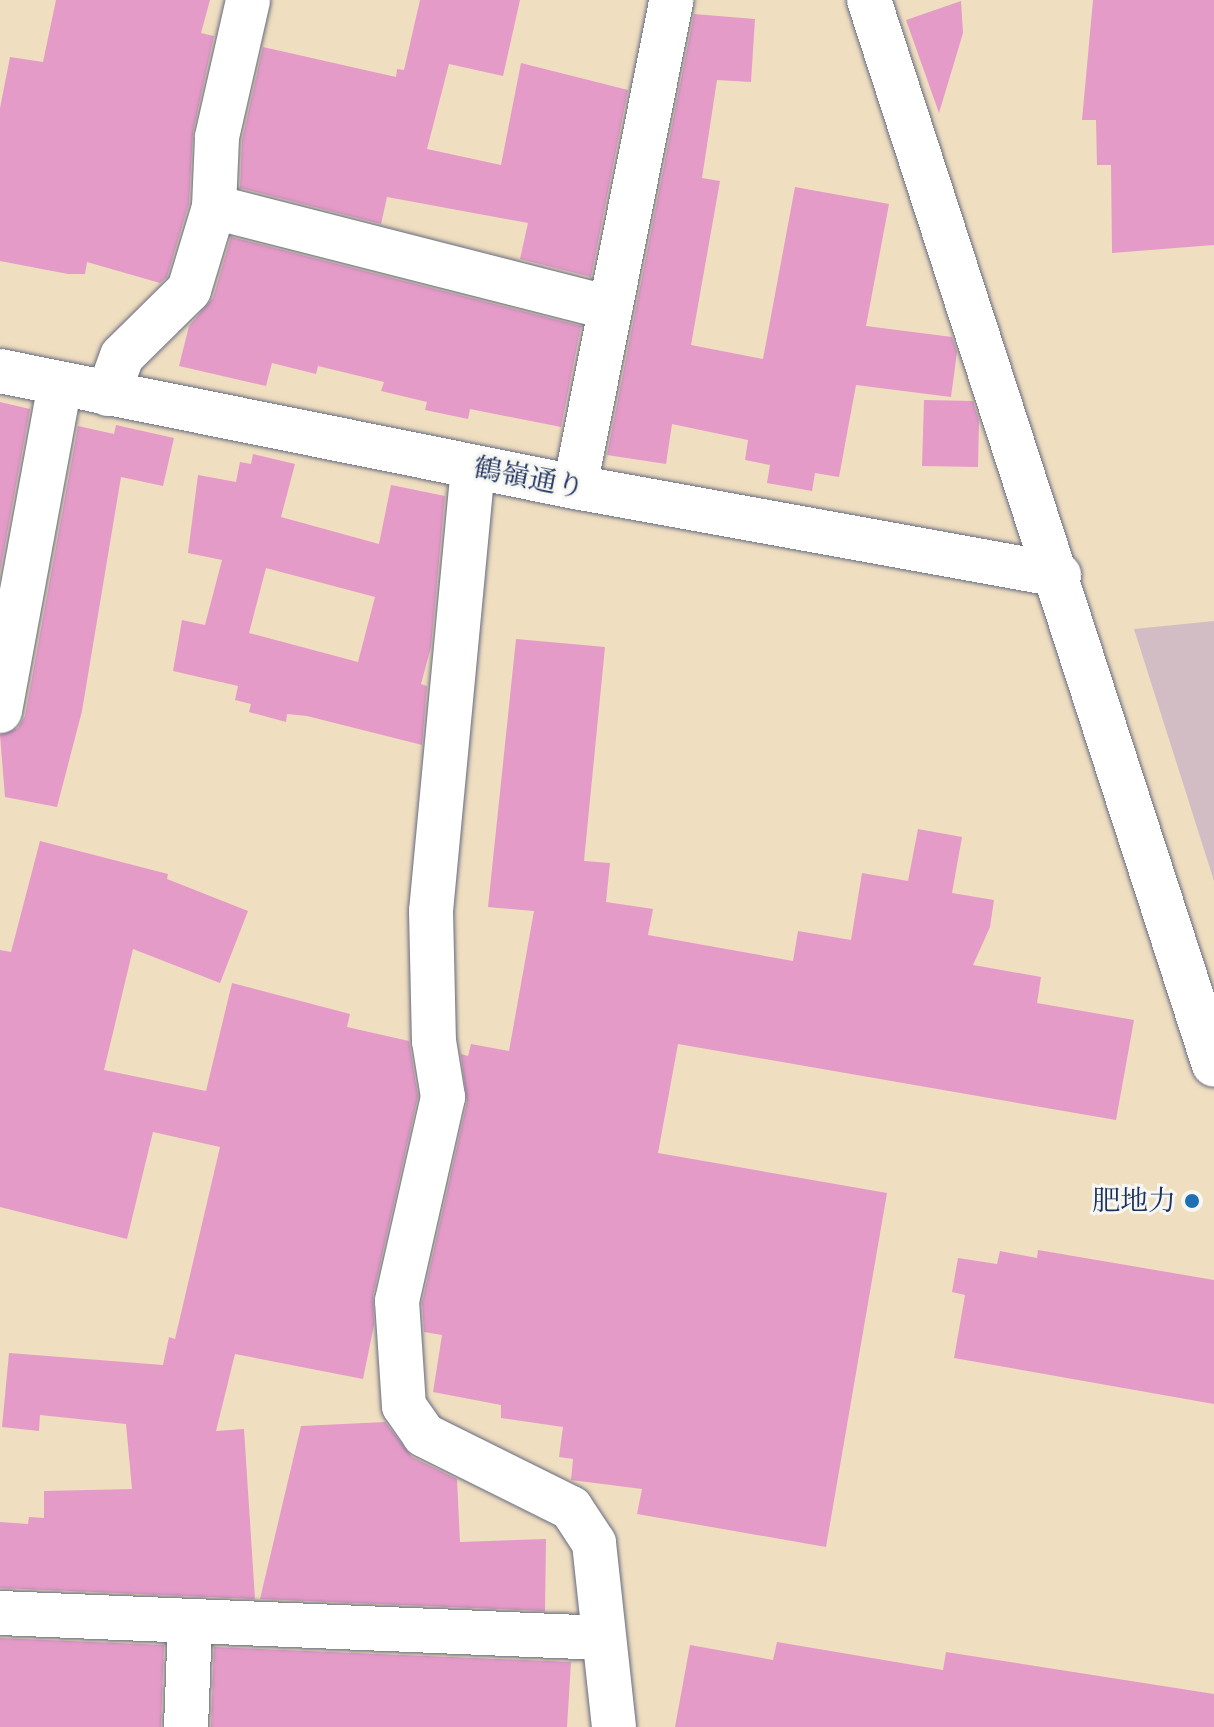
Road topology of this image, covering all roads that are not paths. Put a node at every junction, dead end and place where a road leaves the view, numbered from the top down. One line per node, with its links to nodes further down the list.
1 (248, 0): 4 (street)
2 (671, 0): 5 (street)
3 (869, 0): 11 (street)
4 (214, 207): 5 (street); 8 (street)
5 (610, 308): 10 (street)
6 (0, 371): 7 (street, 鶴嶺通り)
7 (60, 384): 8 (street, 鶴嶺通り); 12 (street)
8 (108, 394): 9 (street, 鶴嶺通り)
9 (473, 467): 10 (street, 鶴嶺通り); 16 (street)
10 (575, 487): 11 (street, 鶴嶺通り)
11 (1059, 575): 13 (street)
12 (0, 711)
13 (1214, 1065)
14 (0, 1613): 15 (street)
15 (190, 1621): 16 (street); 17 (street)
16 (603, 1638): 18 (street)
17 (186, 1727)
18 (614, 1727)

